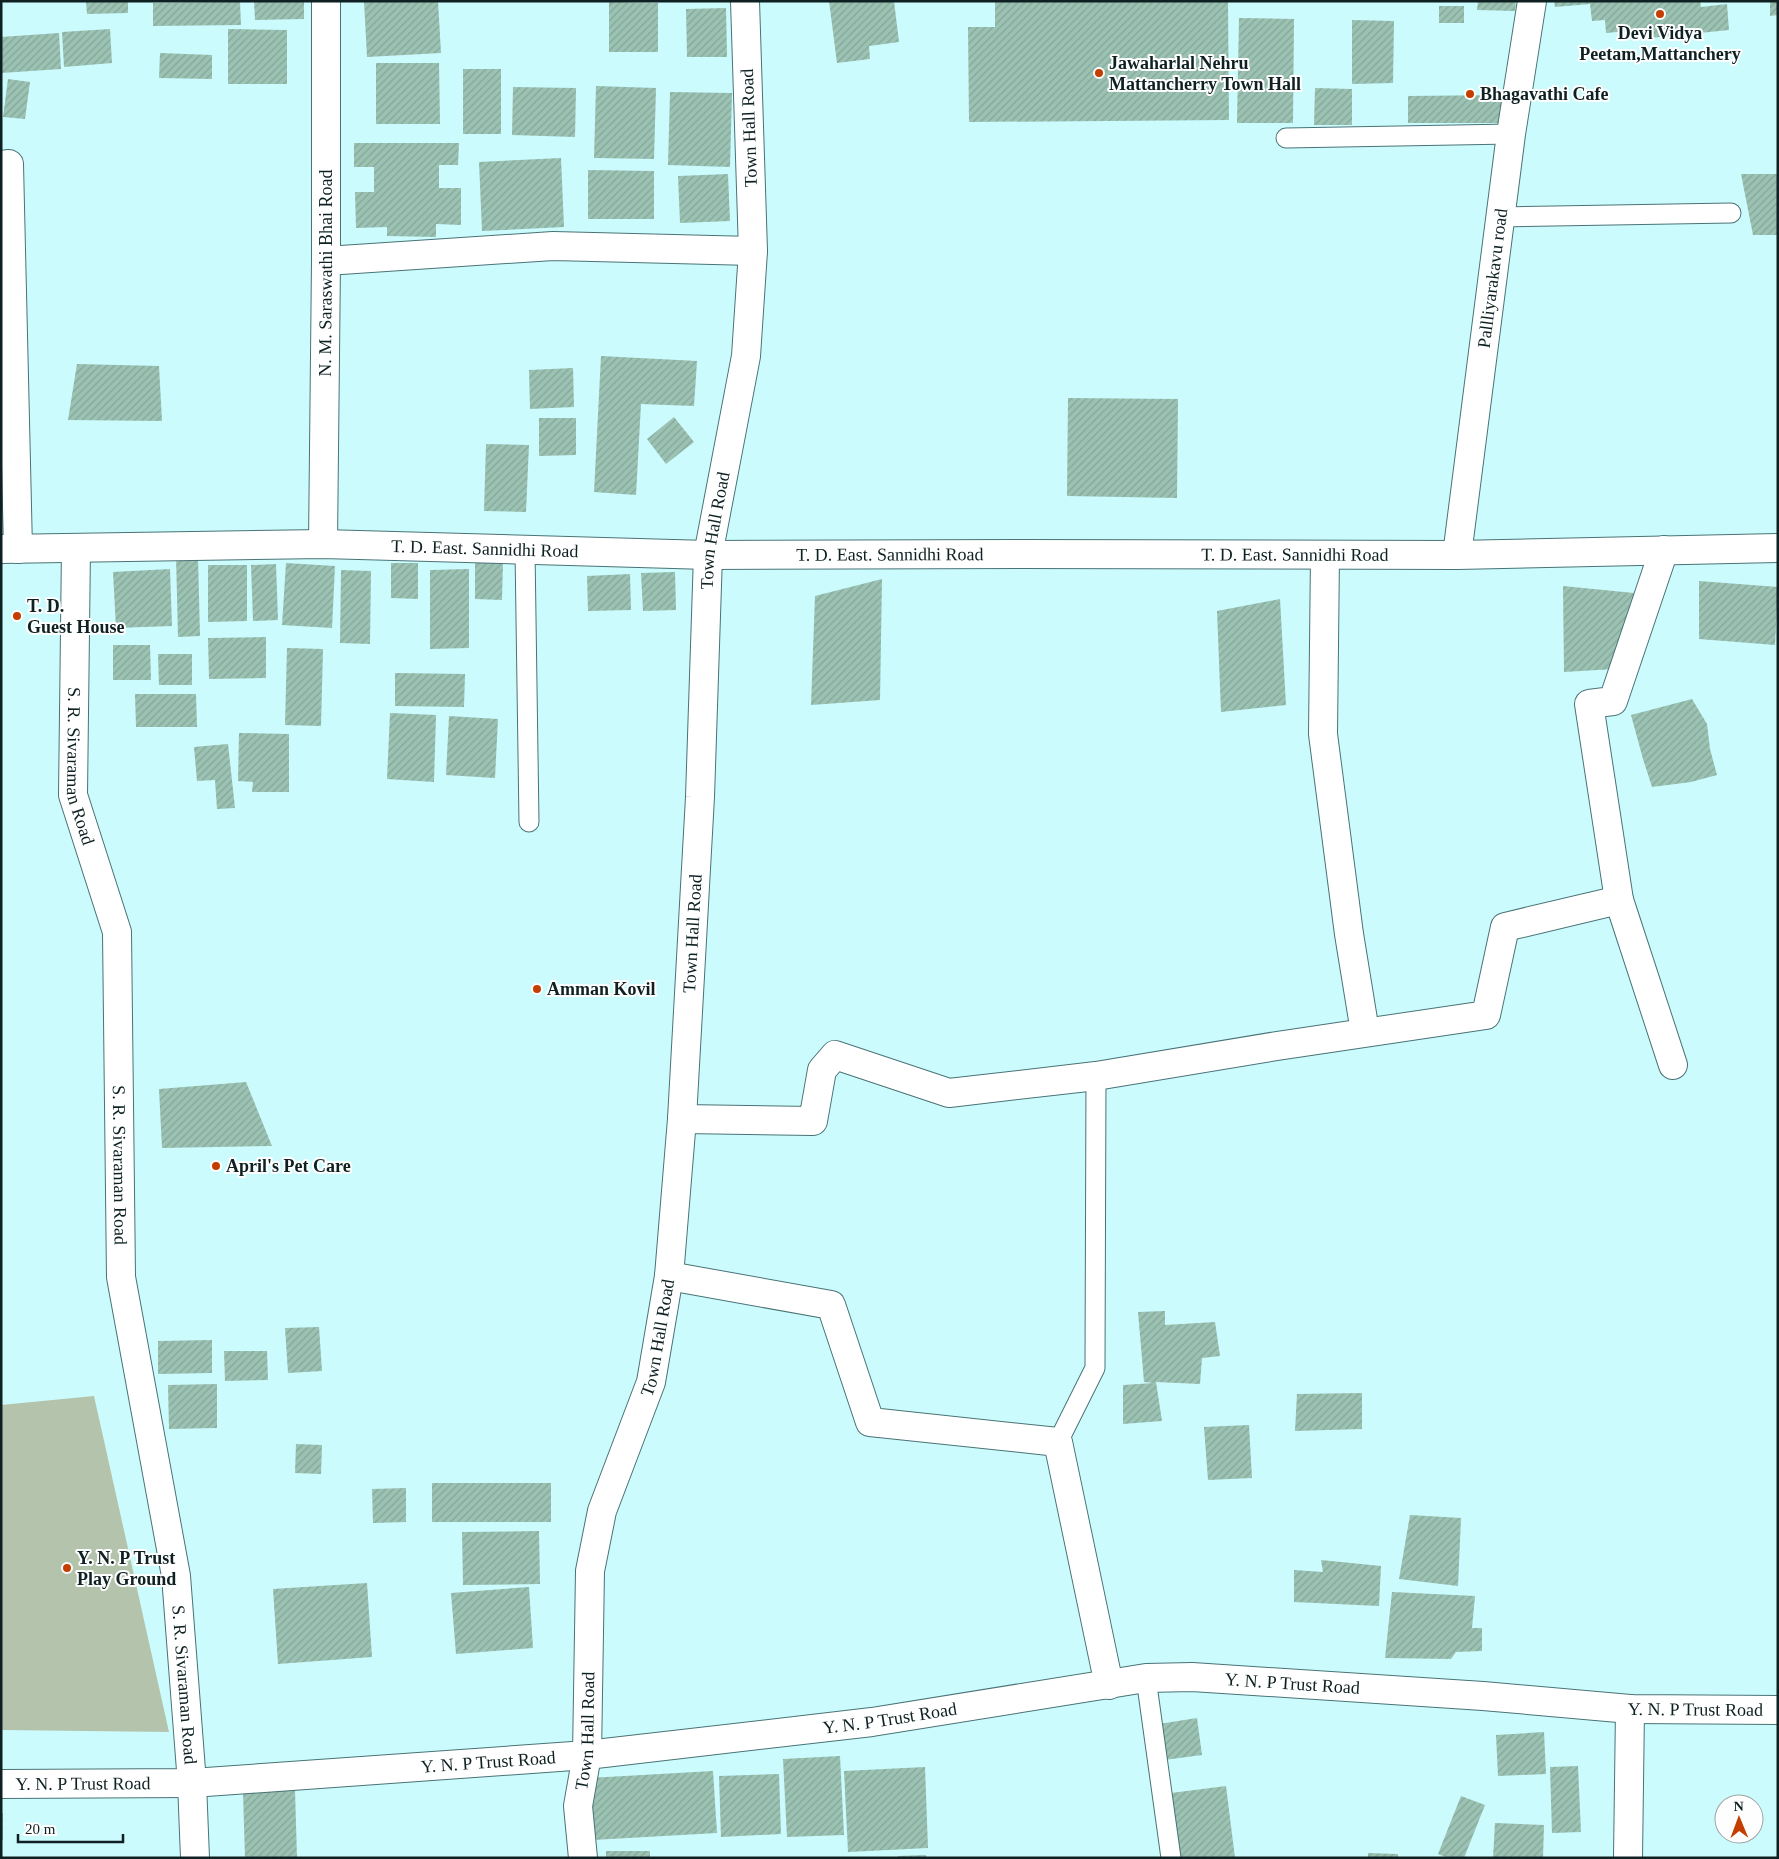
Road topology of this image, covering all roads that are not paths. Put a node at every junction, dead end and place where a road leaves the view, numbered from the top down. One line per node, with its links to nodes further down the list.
1 (326, 1): 10 (street, N. M. Saraswathi Bhai Road)
2 (746, 1): 9 (street, Town Hall Road)
3 (1532, 1): 4 (street, Pallliyarakavu road)
4 (1511, 134): 5 (lane); 8 (street, Pallliyarakavu road)
5 (1286, 138)
6 (5, 165): 14 (street)
7 (1732, 213): 8 (lane)
8 (1501, 218): 19 (street, Pallliyarakavu road)
9 (753, 251): 10 (street); 17 (street, Town Hall Road)
10 (326, 261): 11 (street, N. M. Saraswathi Bhai Road)
11 (324, 544): 12 (street, T. D. East. Sannidhi Road); 15 (street, T. D. East. Sannidhi Road)
12 (76, 548): 14 (street, T. D. East. Sannidhi Road); 33 (street, S. R. Sivaraman Road)
13 (1778, 548): 16 (street, T. D. East. Sannidhi Road)
14 (10, 549)
15 (525, 550): 17 (street, T. D. East. Sannidhi Road); 20 (lane)
16 (1664, 550): 19 (street, T. D. East. Sannidhi Road); 21 (street)
17 (708, 555): 18 (street, T. D. East. Sannidhi Road); 25 (street, Town Hall Road)
18 (1324, 555): 19 (street, T. D. East. Sannidhi Road); 22 (street)
19 (1457, 555)
20 (529, 822)
21 (1619, 900): 22 (street); 23 (street)
22 (1365, 1032): 24 (street)
23 (1673, 1066)
24 (1096, 1076): 25 (street); 27 (lane)
25 (682, 1119): 26 (street, Town Hall Road)
26 (669, 1276): 27 (street); 32 (street, Town Hall Road)
27 (1058, 1442): 29 (street)
28 (1146, 1678): 29 (street, Y. N. P Trust Road); 30 (street, Y. N. P Trust Road); 37 (lane)
29 (1109, 1685): 32 (street, Y. N. P Trust Road)
30 (1630, 1709): 31 (street, Y. N. P Trust Road); 38 (street)
31 (1778, 1710)
32 (587, 1755): 33 (street, Y. N. P Trust Road); 36 (street, Town Hall Road)
33 (192, 1783): 34 (street, Y. N. P Trust Road); 35 (street, S. R. Sivaraman Road)
34 (1, 1784)
35 (194, 1858)
36 (583, 1858)
37 (1171, 1858)
38 (1628, 1858)

